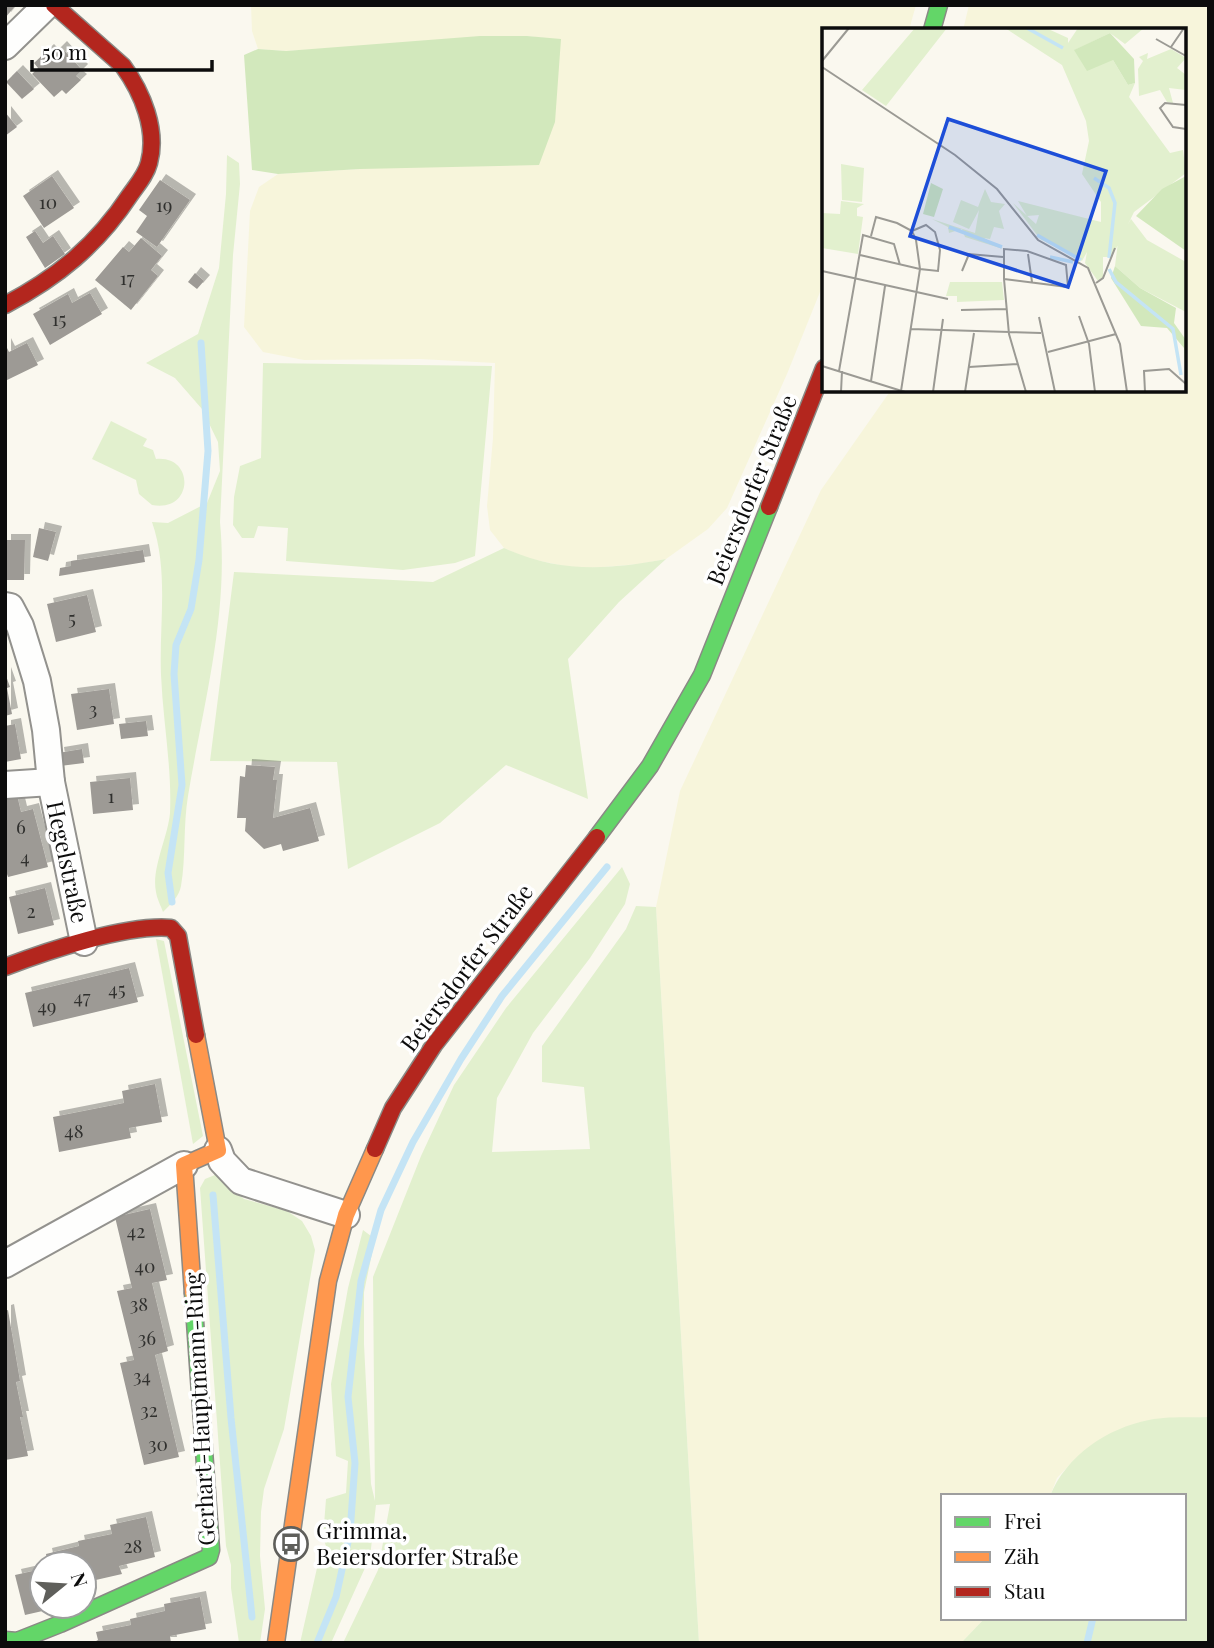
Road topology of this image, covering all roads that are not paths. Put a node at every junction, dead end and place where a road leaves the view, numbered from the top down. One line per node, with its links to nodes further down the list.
1 (47, 5): 5 (street)
2 (54, 5): 6 (street)
3 (939, 5): 4 (street)
4 (933, 28)
5 (5, 46)
6 (5, 305)
7 (822, 373): 15 (street, Beiersdorfer Straße)
8 (5, 606): 9 (street, Hegelstraße)
9 (51, 782): 10 (street, Hegelstraße); 11 (street, Hegelstraße)
10 (5, 785)
11 (84, 942): 12 (street); 13 (street)
12 (5, 967)
13 (218, 1150): 14 (street); 15 (street)
14 (184, 1165): 16 (street); 17 (street, Gerhart-Hauptmann-Ring)
15 (346, 1215): 18 (street, Beiersdorfer Straße)
16 (5, 1264)
17 (5, 1640)
18 (276, 1643)

